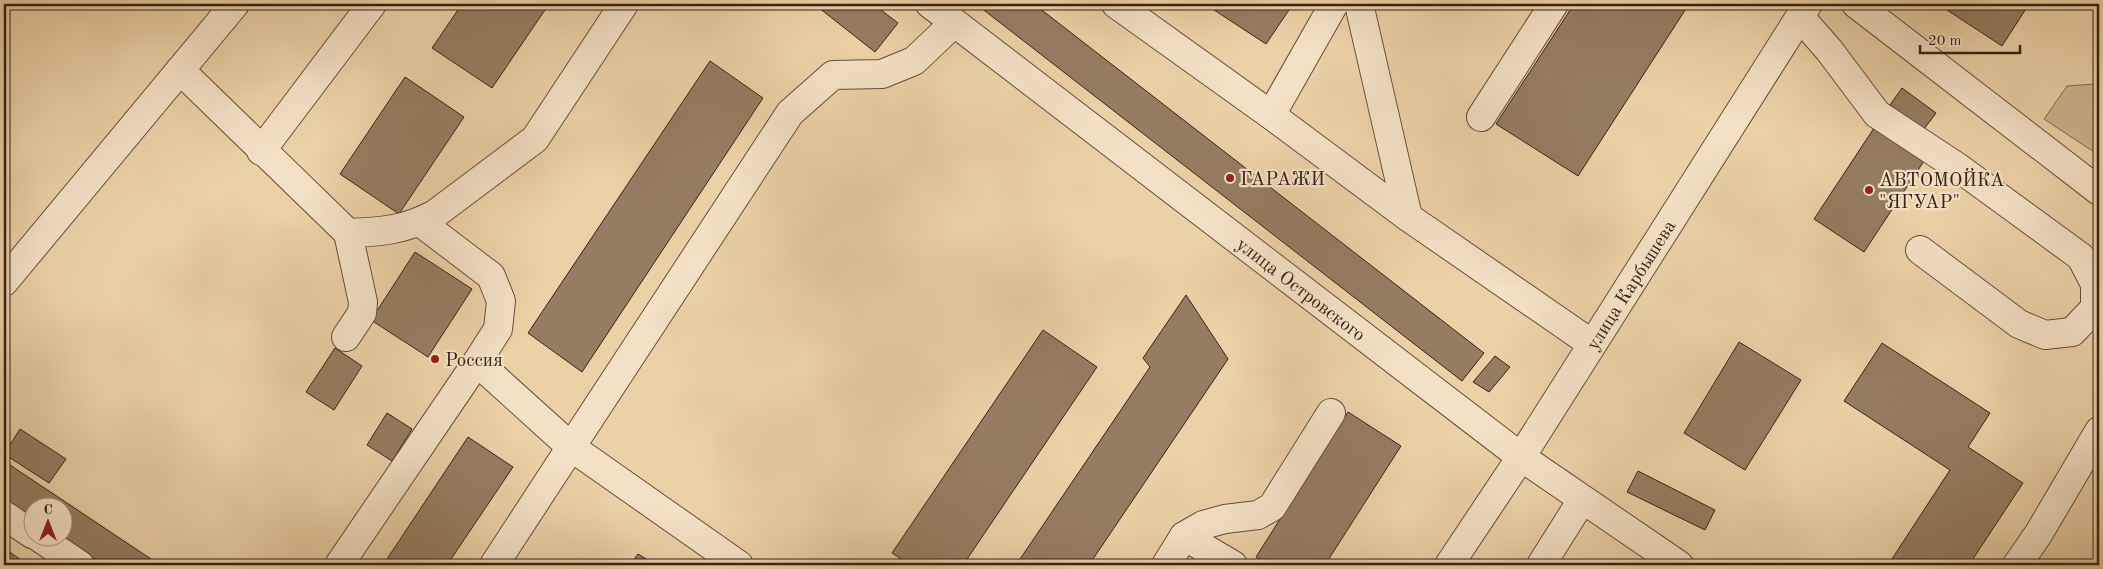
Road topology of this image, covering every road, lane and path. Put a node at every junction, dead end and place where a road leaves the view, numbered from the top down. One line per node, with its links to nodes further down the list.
1 (235, 4): 12 (street)
2 (372, 4): 15 (street)
3 (624, 4): 18 (street)
4 (930, 4): 11 (street, улица Островского)
5 (1116, 4): 13 (street)
6 (1334, 4): 13 (street)
7 (1359, 4): 17 (street)
8 (1554, 4): 14 (street)
9 (1856, 4): 16 (street)
10 (1804, 10): 20 (street); 23 (street, улица Карбышева)
11 (954, 23): 27 (street); 28 (street, улица Островского)
12 (180, 70): 15 (street); 21 (street)
13 (1271, 115): 17 (street)
14 (1481, 117)
15 (261, 151): 19 (street)
16 (2097, 184)
17 (1408, 216): 23 (street)
18 (420, 222): 19 (street); 24 (street)
19 (348, 233): 22 (street)
20 (1920, 250)
21 (4, 282)
22 (346, 337)
23 (1592, 344): 28 (street, улица Карбышева)
24 (476, 362): 27 (street); 35 (street)
25 (1331, 412): 32 (street)
26 (2099, 431): 43 (street)
27 (571, 447): 36 (street); 37 (street)
28 (1521, 457): 29 (street, улица Островского); 40 (street, улица Карбышева)
29 (1582, 500): 41 (street); 42 (street, улица Островского)
30 (4, 515): 31 (street)
31 (22, 527)
32 (1184, 536): 38 (street); 39 (street)
33 (51, 546): 34 (street)
34 (80, 565)
35 (339, 565)
36 (494, 565)
37 (739, 565)
38 (1166, 565)
39 (1233, 565)
40 (1449, 565)
41 (1541, 565)
42 (1678, 565)
43 (2017, 565)

